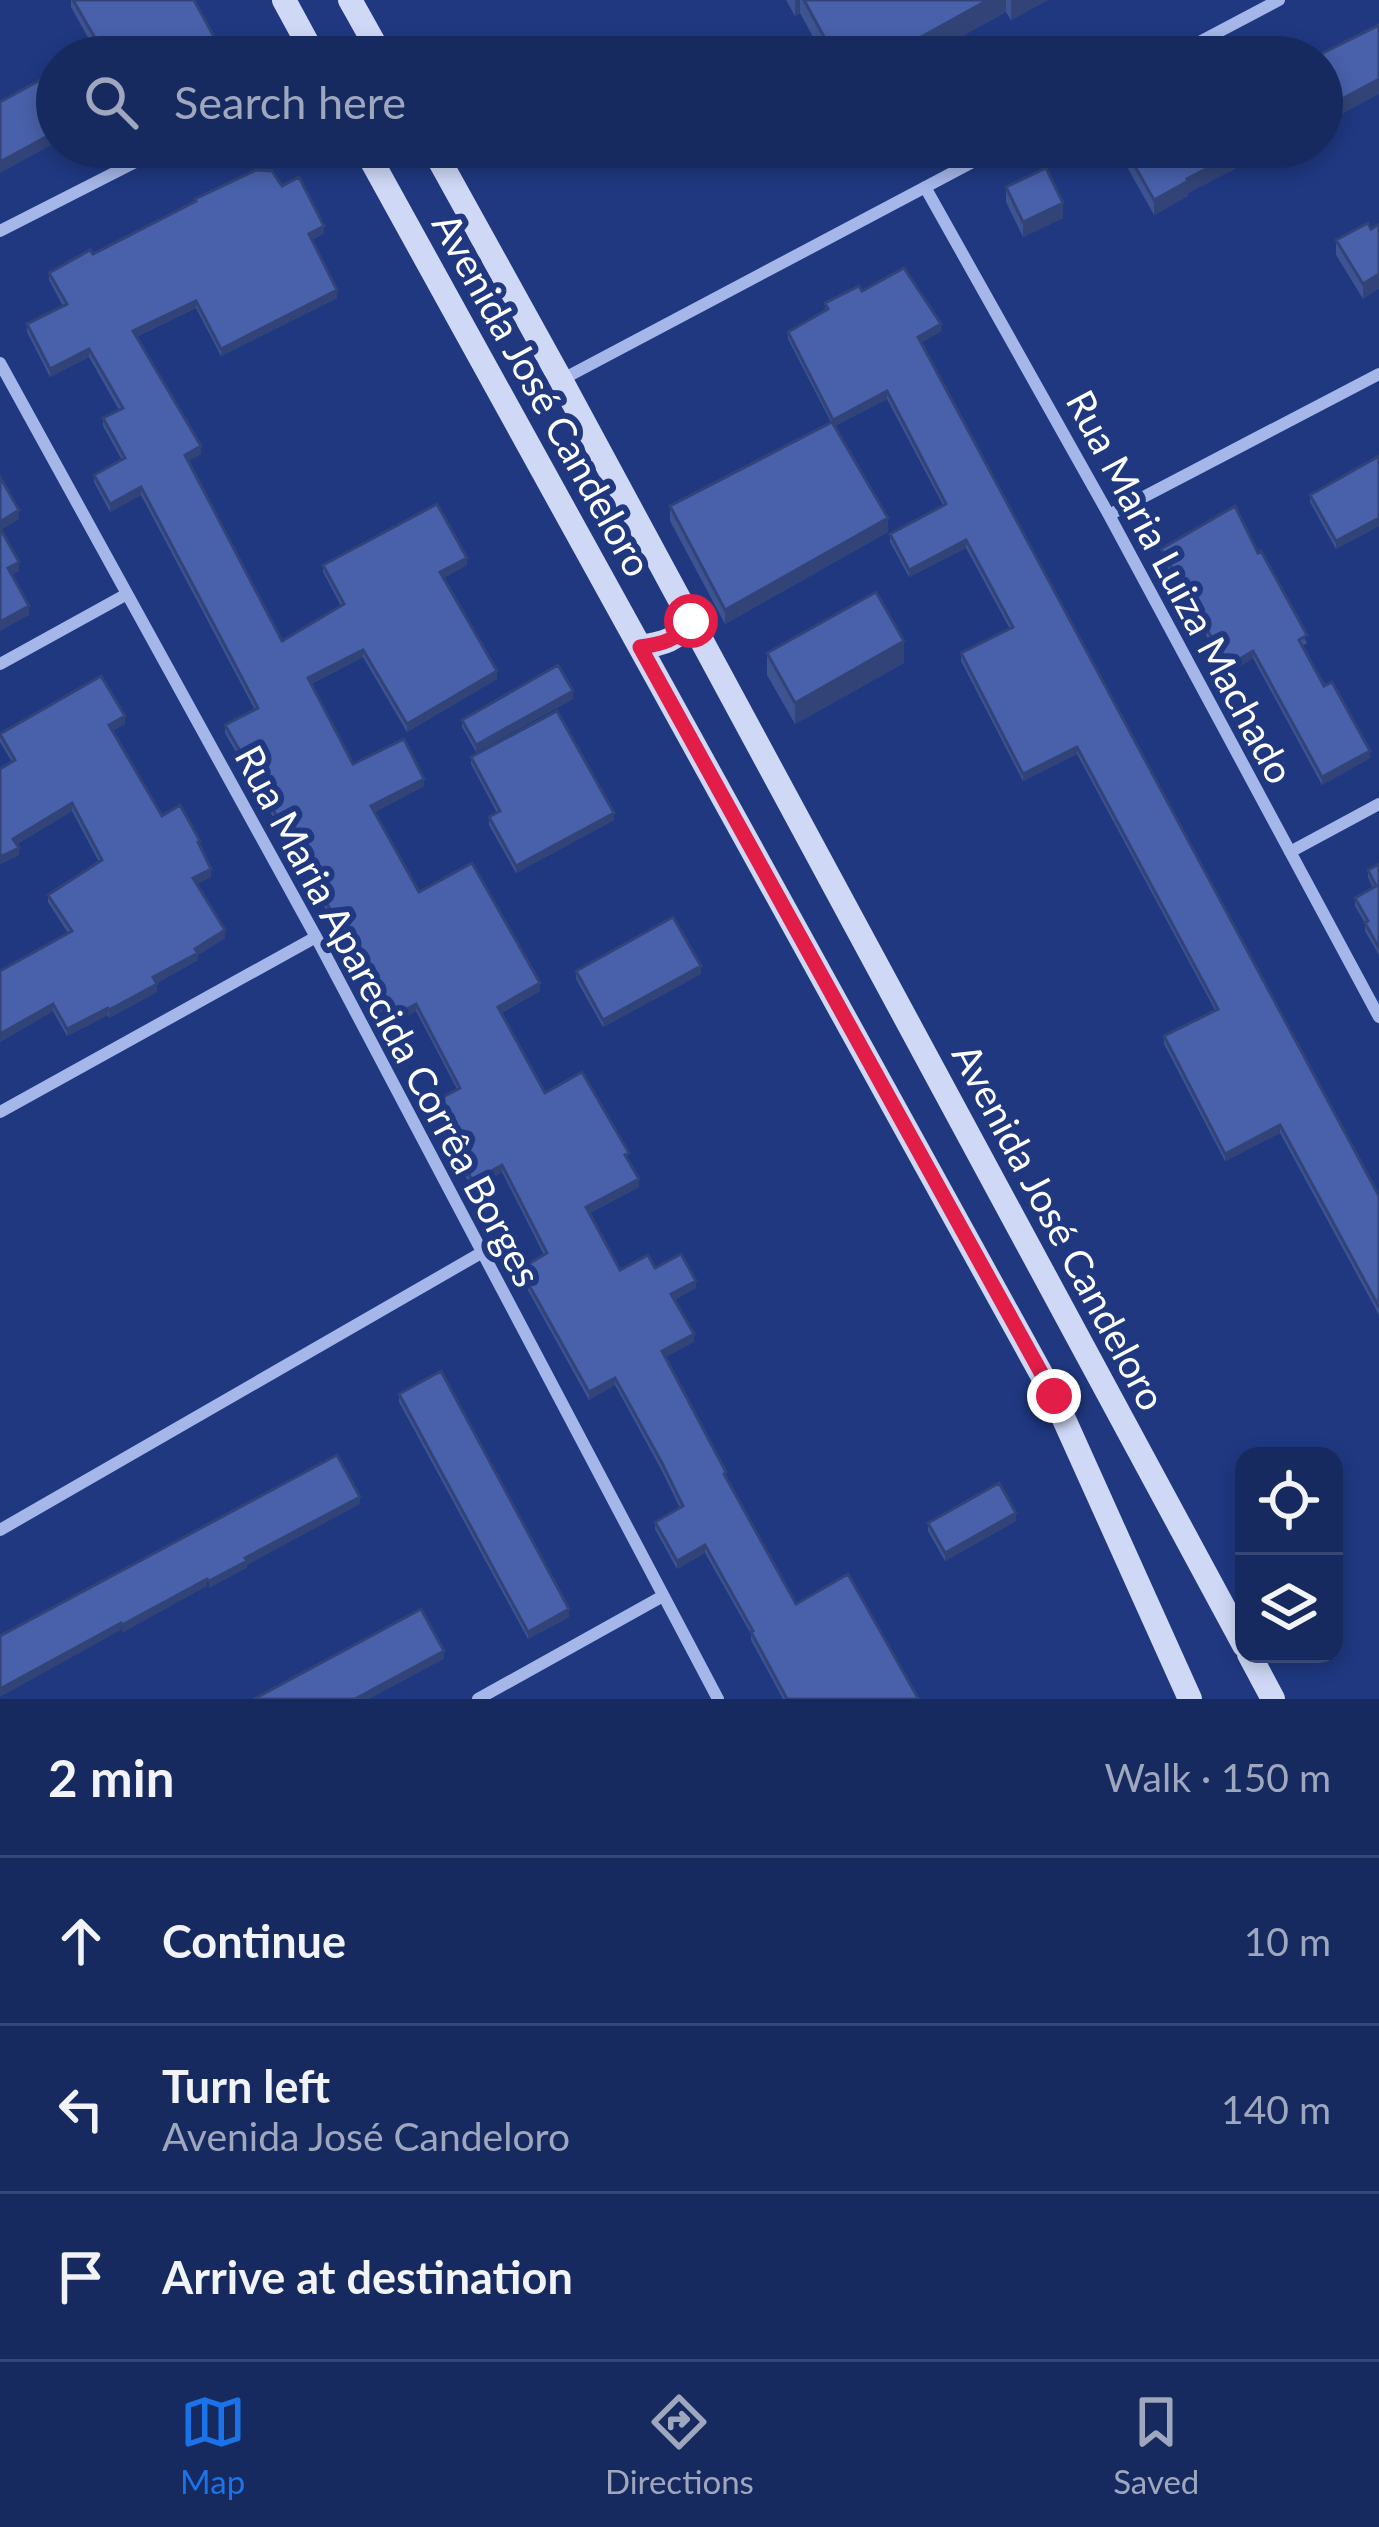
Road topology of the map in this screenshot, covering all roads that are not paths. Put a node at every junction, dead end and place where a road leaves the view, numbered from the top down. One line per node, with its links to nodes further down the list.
1 (284, 0): 4 (street)
2 (350, 0): 5 (street)
3 (1279, 0): 6 (street)
4 (304, 36)
5 (370, 36)
6 (1211, 36)
7 (124, 168): 12 (street)
8 (376, 168): 19 (street, Avenida José Candeloro)
9 (444, 168): 15 (street, Avenida José Candeloro)
10 (962, 168): 11 (street)
11 (925, 188): 15 (street); 16 (street, Rua Maria Luiza Machado)
12 (0, 231)
13 (0, 363): 17 (street, Rua Maria Aparecida Corrêa Borges)
14 (1379, 374): 16 (street)
15 (561, 380): 18 (street, Avenida José Candeloro)
16 (1109, 515): 22 (street, Rua Maria Luiza Machado)
17 (127, 594): 20 (street); 23 (street, Rua Maria Aparecida Corrêa Borges)
18 (691, 621): 19 (street); 29 (street, Avenida José Candeloro)
19 (640, 647): 33 (street, Avenida José Candeloro)
20 (0, 664)
21 (1379, 804): 22 (street)
22 (1289, 852): 24 (street, Rua Maria Luiza Machado)
23 (316, 937): 25 (street); 26 (street, Rua Maria Aparecida Corrêa Borges)
24 (1379, 1017)
25 (0, 1112)
26 (481, 1253): 27 (street); 28 (street, Rua Maria Aparecida Corrêa Borges)
27 (0, 1530)
28 (663, 1596): 31 (street); 32 (street, Rua Maria Aparecida Corrêa Borges)
29 (1235, 1628)
30 (1254, 1663): 34 (street)
31 (478, 1699)
32 (718, 1699)
33 (1190, 1699)
34 (1273, 1699)

